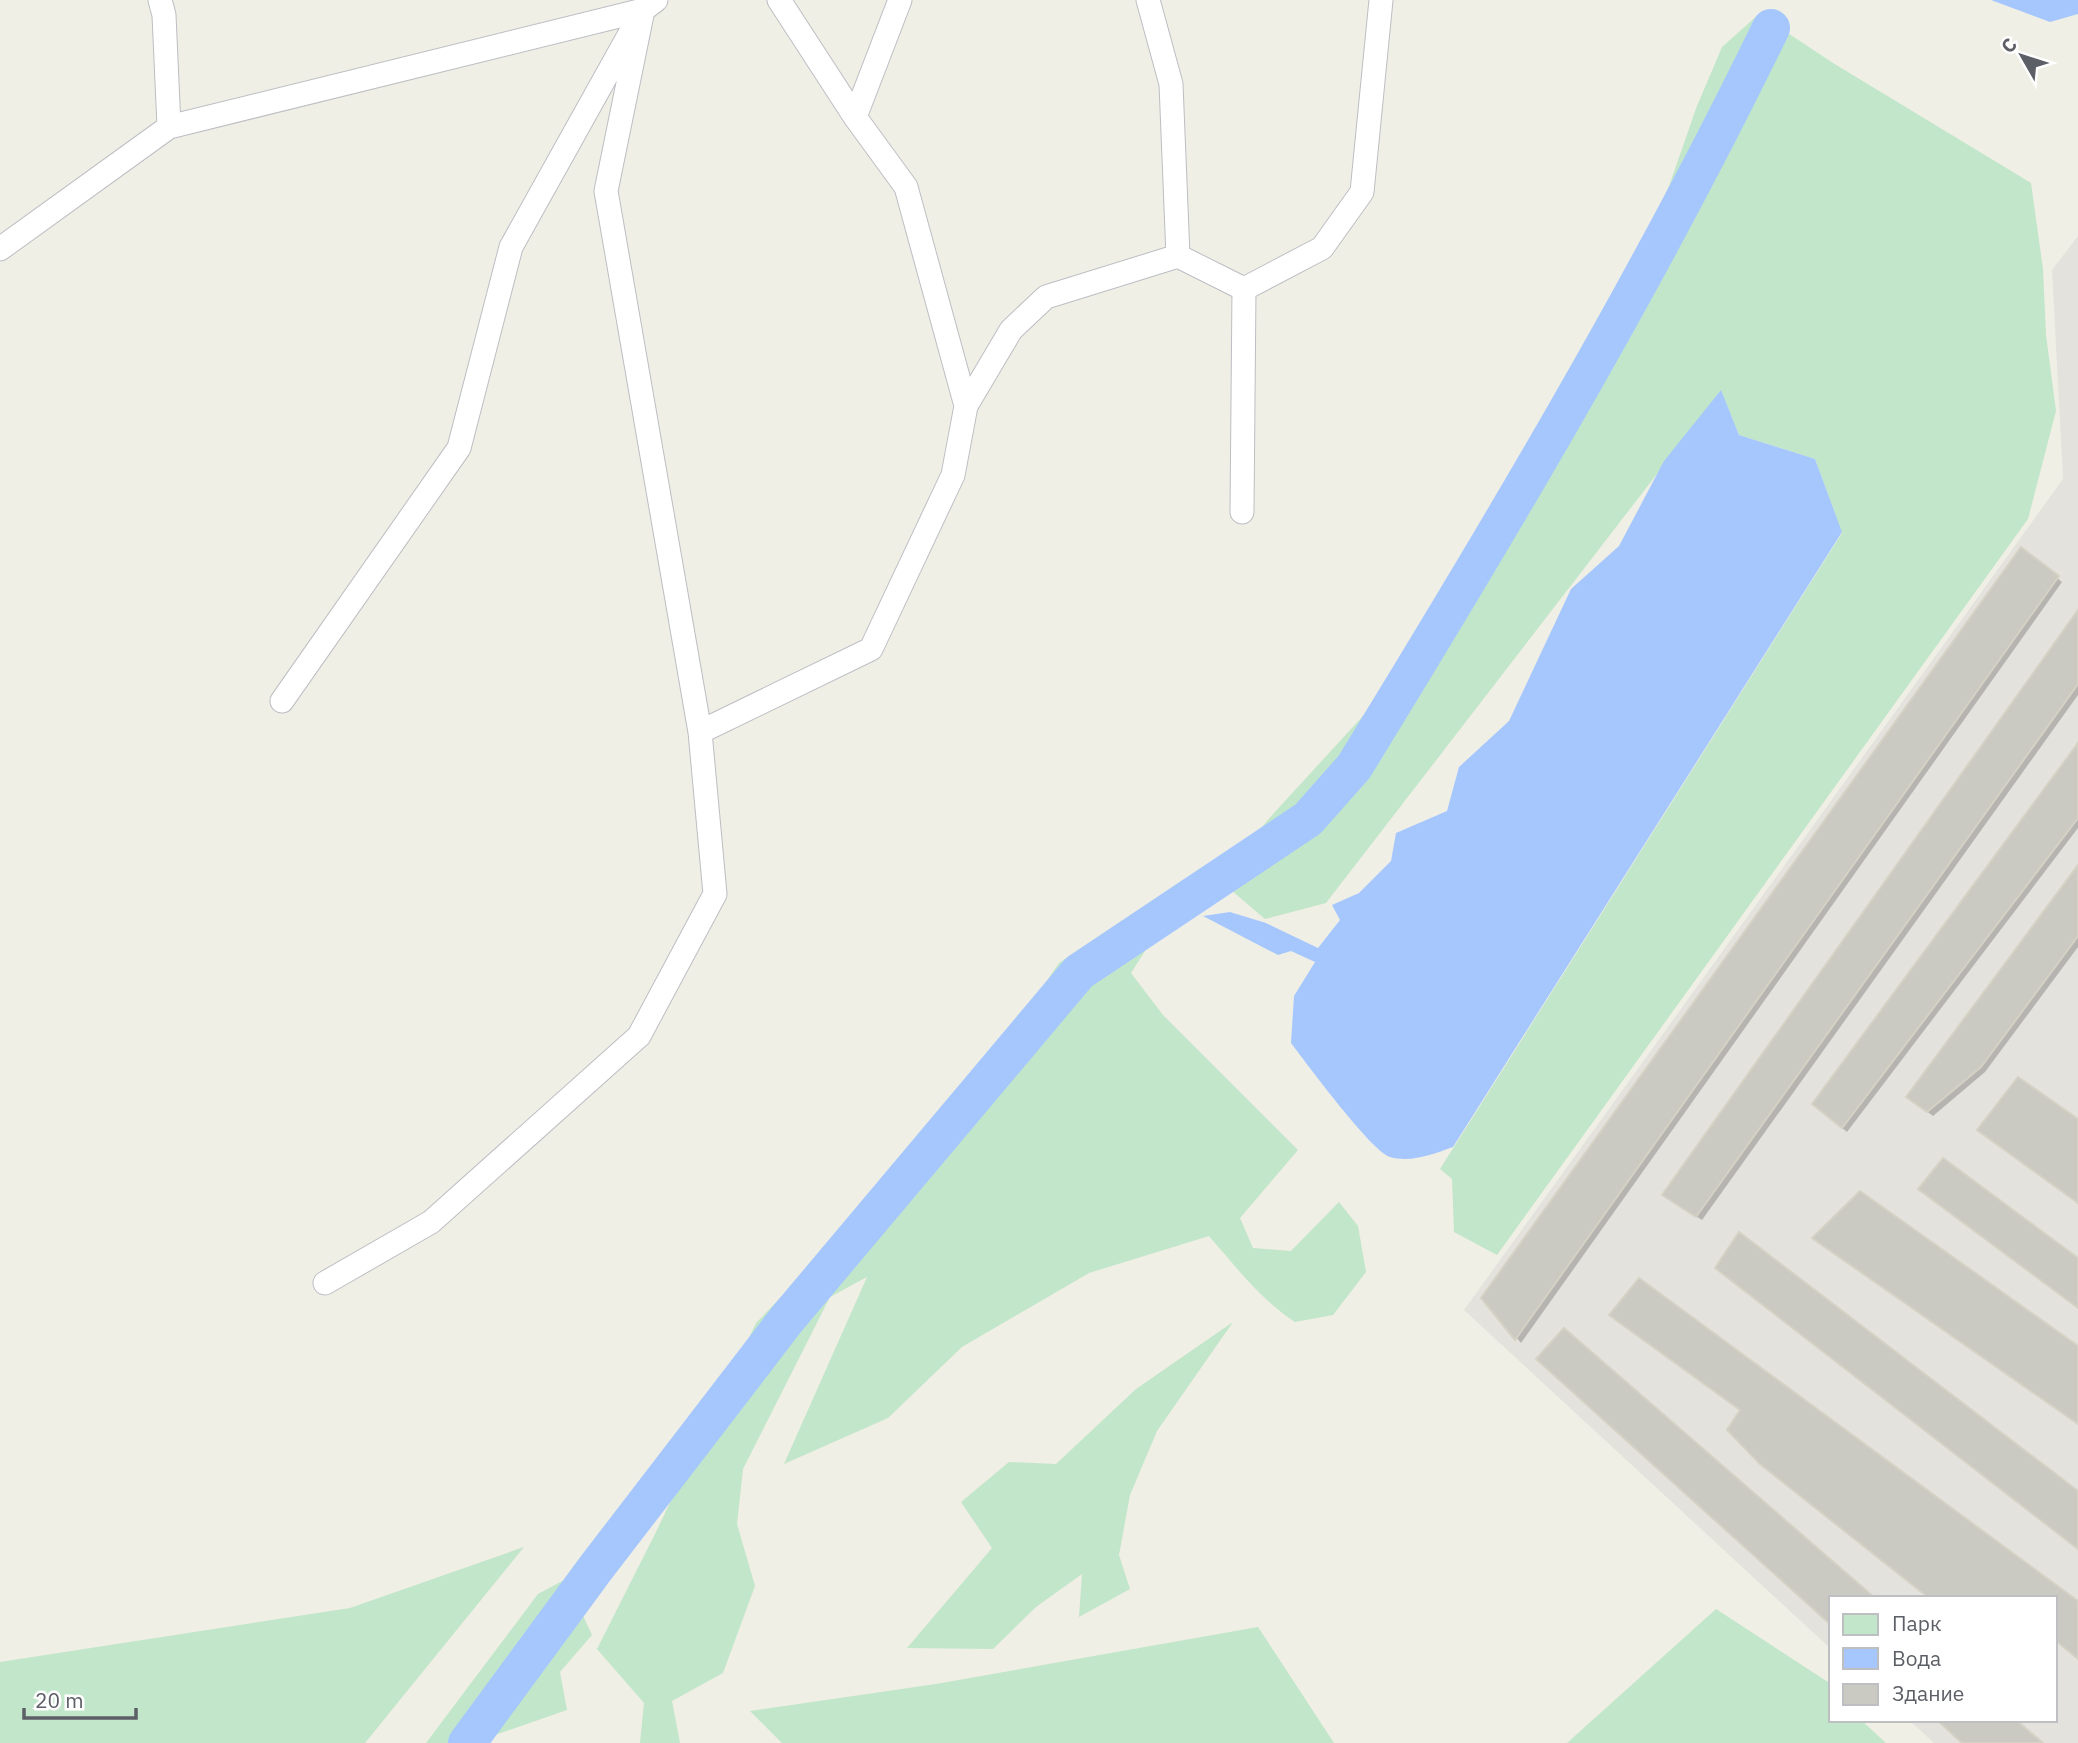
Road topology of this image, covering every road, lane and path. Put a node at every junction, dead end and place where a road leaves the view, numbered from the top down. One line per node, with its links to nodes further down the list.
1 (160, 0): 8 (lane)
2 (779, 0): 7 (lane)
3 (900, 0): 7 (lane)
4 (1148, 0): 10 (lane)
5 (1381, 0): 11 (lane)
6 (649, 5): 8 (lane); 14 (lane); 15 (lane)
7 (855, 117): 12 (lane)
8 (169, 127): 9 (lane)
9 (0, 249)
10 (1178, 256): 11 (lane); 12 (lane)
11 (1244, 289): 13 (lane)
12 (966, 406): 15 (lane)
13 (1242, 512)
14 (282, 701)
15 (700, 732): 16 (lane)
16 (325, 1283)

